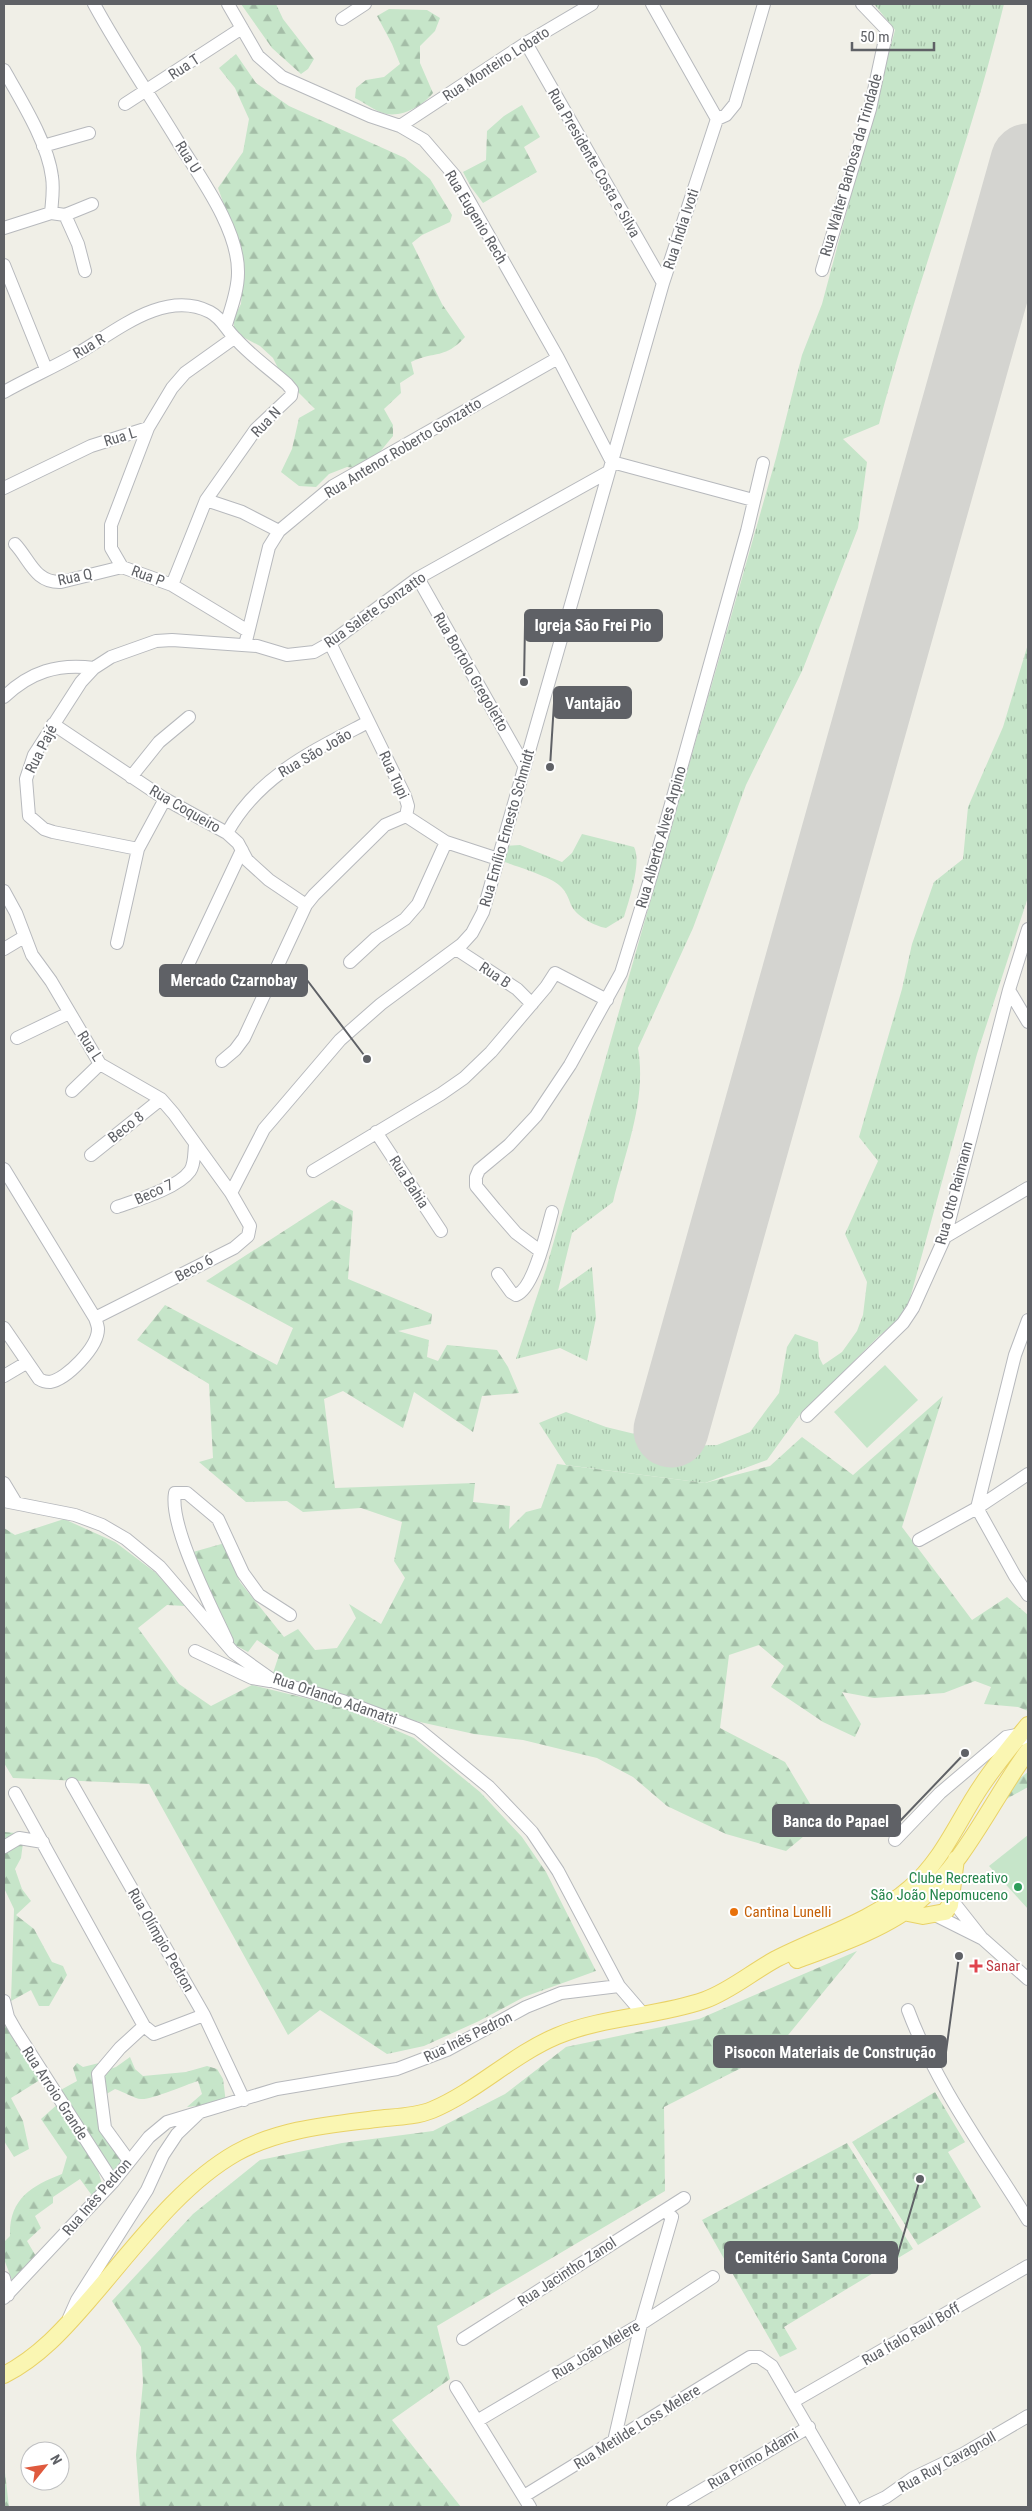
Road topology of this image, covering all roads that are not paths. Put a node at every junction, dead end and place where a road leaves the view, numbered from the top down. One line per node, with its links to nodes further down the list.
1 (94, 4): 12 (street, Rua U)
2 (228, 4): 9 (street, Rua Eugenio Rech)
3 (365, 4): 8 (street)
4 (592, 4): 10 (street, Rua Monteiro Lobato)
5 (652, 4): 14 (street)
6 (764, 4): 14 (street)
7 (862, 4): 23 (street, Rua Walter Barbosa da Trindade)
8 (342, 19)
9 (242, 28): 12 (street, Rua T); 15 (street, Rua Eugenio Rech)
10 (526, 43): 15 (street, Rua Monteiro Lobato); 25 (street, Rua Presidente Costa e Silva)
11 (4, 70): 17 (street)
12 (147, 91): 13 (street, Rua T); 27 (street, Rua U)
13 (125, 104)
14 (717, 119): 25 (street, Rua Índia Ivoti)
15 (400, 126): 29 (street, Rua Eugenio Rech)
16 (89, 133): 17 (street)
17 (43, 146): 19 (street)
18 (92, 204): 20 (street)
19 (51, 212): 20 (street); 21 (street)
20 (65, 214): 24 (street)
21 (4, 228)
22 (4, 265): 30 (street)
23 (822, 270)
24 (85, 271)
25 (663, 283): 34 (street, Rua Índia Ivoti)
26 (177, 306): 27 (street, Rua N); 30 (street, Rua R)
27 (226, 324): 28 (street, Rua N)
28 (234, 338): 32 (street, Rua L); 36 (street, Rua N)
29 (558, 358): 34 (street, Rua Eugenio Rech); 38 (street, Rua Antenor Roberto Gonzatto)
30 (46, 369): 31 (street, Rua R)
31 (4, 392)
32 (148, 428): 35 (street, Rua L); 40 (street, Rua P)
33 (763, 463): 37 (street, Rua Alberto Alves Arpino)
34 (610, 467): 37 (street); 41 (street, Rua Salete Gonzatto); 51 (street, Rua Emílio Ernesto Schmidt)
35 (4, 488)
36 (206, 500): 38 (street); 42 (street, Rua N)
37 (753, 500): 70 (street, Rua Alberto Alves Arpino)
38 (279, 531): 43 (street, Rua Antenor Roberto Gonzatto)
39 (15, 544): 40 (street, Rua Q)
40 (122, 567): 42 (street, Rua P)
41 (418, 578): 44 (street, Rua Salete Gonzatto); 51 (street, Rua Bortolo Gregoletto)
42 (172, 584): 43 (street, Rua P)
43 (248, 631): 45 (street, Rua Antenor Roberto Gonzatto)
44 (330, 643): 45 (street, Rua Salete Gonzatto); 49 (street, Rua Tupi)
45 (245, 645): 46 (street, Rua Salete Gonzatto)
46 (94, 668): 47 (street); 50 (street, Rua Pajé)
47 (4, 697)
48 (189, 717): 52 (street)
49 (368, 722): 54 (street, Rua Tupi); 55 (street, Rua São João)
50 (53, 724): 52 (street, Rua Coqueiro); 57 (street, Rua Pajé)
51 (525, 766): 59 (street, Rua Emílio Ernesto Schmidt)
52 (131, 777): 53 (street, Rua Coqueiro)
53 (165, 799): 55 (street, Rua Coqueiro); 57 (street)
54 (406, 816): 56 (street, Rua Tupi); 61 (street)
55 (227, 833): 58 (street, Rua Coqueiro)
56 (446, 842): 59 (street, Rua Tupi); 67 (street)
57 (138, 849): 64 (street)
58 (242, 850): 61 (street, Rua Coqueiro); 68 (street)
59 (498, 859): 66 (street, Rua Emílio Ernesto Schmidt)
60 (4, 891): 63 (street, Rua L)
61 (306, 906): 75 (street)
62 (1028, 928): 69 (street, Rua Otto Raimann)
63 (24, 937): 65 (street); 72 (street, Rua L)
64 (116, 943)
65 (4, 949)
66 (456, 949): 71 (street, Rua B); 85 (street, Rua Emílio Ernesto Schmidt)
67 (350, 962)
68 (178, 986)
69 (1009, 990): 73 (street); 89 (street, Rua Otto Raimann)
70 (607, 1000): 71 (street); 90 (street, Rua Alberto Alves Arpino)
71 (532, 1004): 79 (street)
72 (69, 1013): 74 (street); 76 (street, Rua L)
73 (1028, 1022)
74 (17, 1038)
75 (222, 1061)
76 (100, 1064): 77 (street); 78 (street, Rua L)
77 (72, 1091)
78 (161, 1099): 80 (street, Rua L); 81 (street, Beco 8)
79 (376, 1132): 83 (street); 88 (street, Rua Bahia)
80 (195, 1145): 85 (street, Rua L); 86 (street, Beco 7)
81 (91, 1155)
82 (4, 1170): 92 (street)
83 (314, 1171)
84 (1028, 1188): 89 (street)
85 (231, 1193): 92 (street, Beco 6)
86 (117, 1207)
87 (552, 1212): 90 (street)
88 (441, 1231)
89 (945, 1237): 97 (street, Rua Otto Raimann)
90 (540, 1251): 91 (street)
91 (498, 1274)
92 (95, 1318): 95 (street)
93 (1028, 1320): 101 (street)
94 (4, 1328): 95 (street)
95 (26, 1363): 96 (street)
96 (4, 1376)
97 (807, 1416)
98 (1028, 1474): 101 (street)
99 (4, 1483): 100 (street)
100 (10, 1502): 106 (street, Rua Orlando Adamatti)
101 (977, 1508): 102 (street); 103 (street)
102 (919, 1540)
103 (1028, 1595)
104 (290, 1615): 106 (street)
105 (195, 1651): 107 (street)
106 (233, 1652): 107 (street, Rua Orlando Adamatti)
107 (275, 1682): 126 (street, Rua Orlando Adamatti)
108 (1026, 1734): 110 (street); 112 (main road)
109 (1028, 1751): 117 (main road)
110 (964, 1774): 112 (street); 114 (street)
111 (72, 1784): 129 (street, Rua Olímpio Pedron)
112 (980, 1788): 118 (main road)
113 (16, 1793): 115 (street)
114 (895, 1840)
115 (43, 1842): 116 (street); 131 (street)
116 (4, 1847)
117 (956, 1859): 118 (main road); 120 (main road)
118 (927, 1883): 119 (main road); 120 (street)
119 (913, 1896): 121 (main road); 122 (street); 124 (main road)
120 (951, 1899): 122 (main road); 123 (street)
121 (903, 1912): 122 (main road); 124 (main road)
122 (934, 1915): 123 (street)
123 (983, 1939): 125 (street)
124 (749, 1975): 130 (main road)
125 (1028, 1979)
126 (619, 1986): 130 (street, Rua Orlando Adamatti); 132 (street, Rua Inês Pedron)
127 (4, 2000): 135 (street, Rua Arroio Grande)
128 (908, 2010): 138 (street)
129 (204, 2015): 131 (street); 132 (street, Rua Olímpio Pedron)
130 (644, 2015): 144 (main road)
131 (144, 2026): 134 (street)
132 (244, 2100): 133 (street, Rua Inês Pedron)
133 (200, 2112): 134 (street, Rua Inês Pedron); 144 (street, Rua Inês Pedron)
134 (129, 2161): 135 (street, Rua Inês Pedron)
135 (113, 2182): 142 (street, Rua Inês Pedron)
136 (684, 2198): 137 (street, Rua Jacintho Zanol)
137 (667, 2214): 143 (street); 145 (street, Rua Jacintho Zanol)
138 (1028, 2220)
139 (1028, 2266): 148 (street, Rua Ítalo Raul Boff)
140 (713, 2276): 143 (street, Rua João Melere)
141 (4, 2278): 142 (street)
142 (6, 2296)
143 (640, 2324): 150 (street, Rua João Melere); 152 (street)
144 (64, 2328): 146 (main road)
145 (463, 2339)
146 (4, 2374)
147 (456, 2387): 150 (street)
148 (794, 2401): 151 (street); 152 (street, Rua Metilde Loss Melere)
149 (1028, 2416): 156 (street, Rua Ruy Cavagnoll)
150 (477, 2421): 153 (street)
151 (809, 2427): 154 (street); 155 (street, Rua Primo Adami)
152 (614, 2441): 153 (street, Rua Metilde Loss Melere)
153 (527, 2502)
154 (850, 2506)
155 (672, 2507)
156 (866, 2507)

